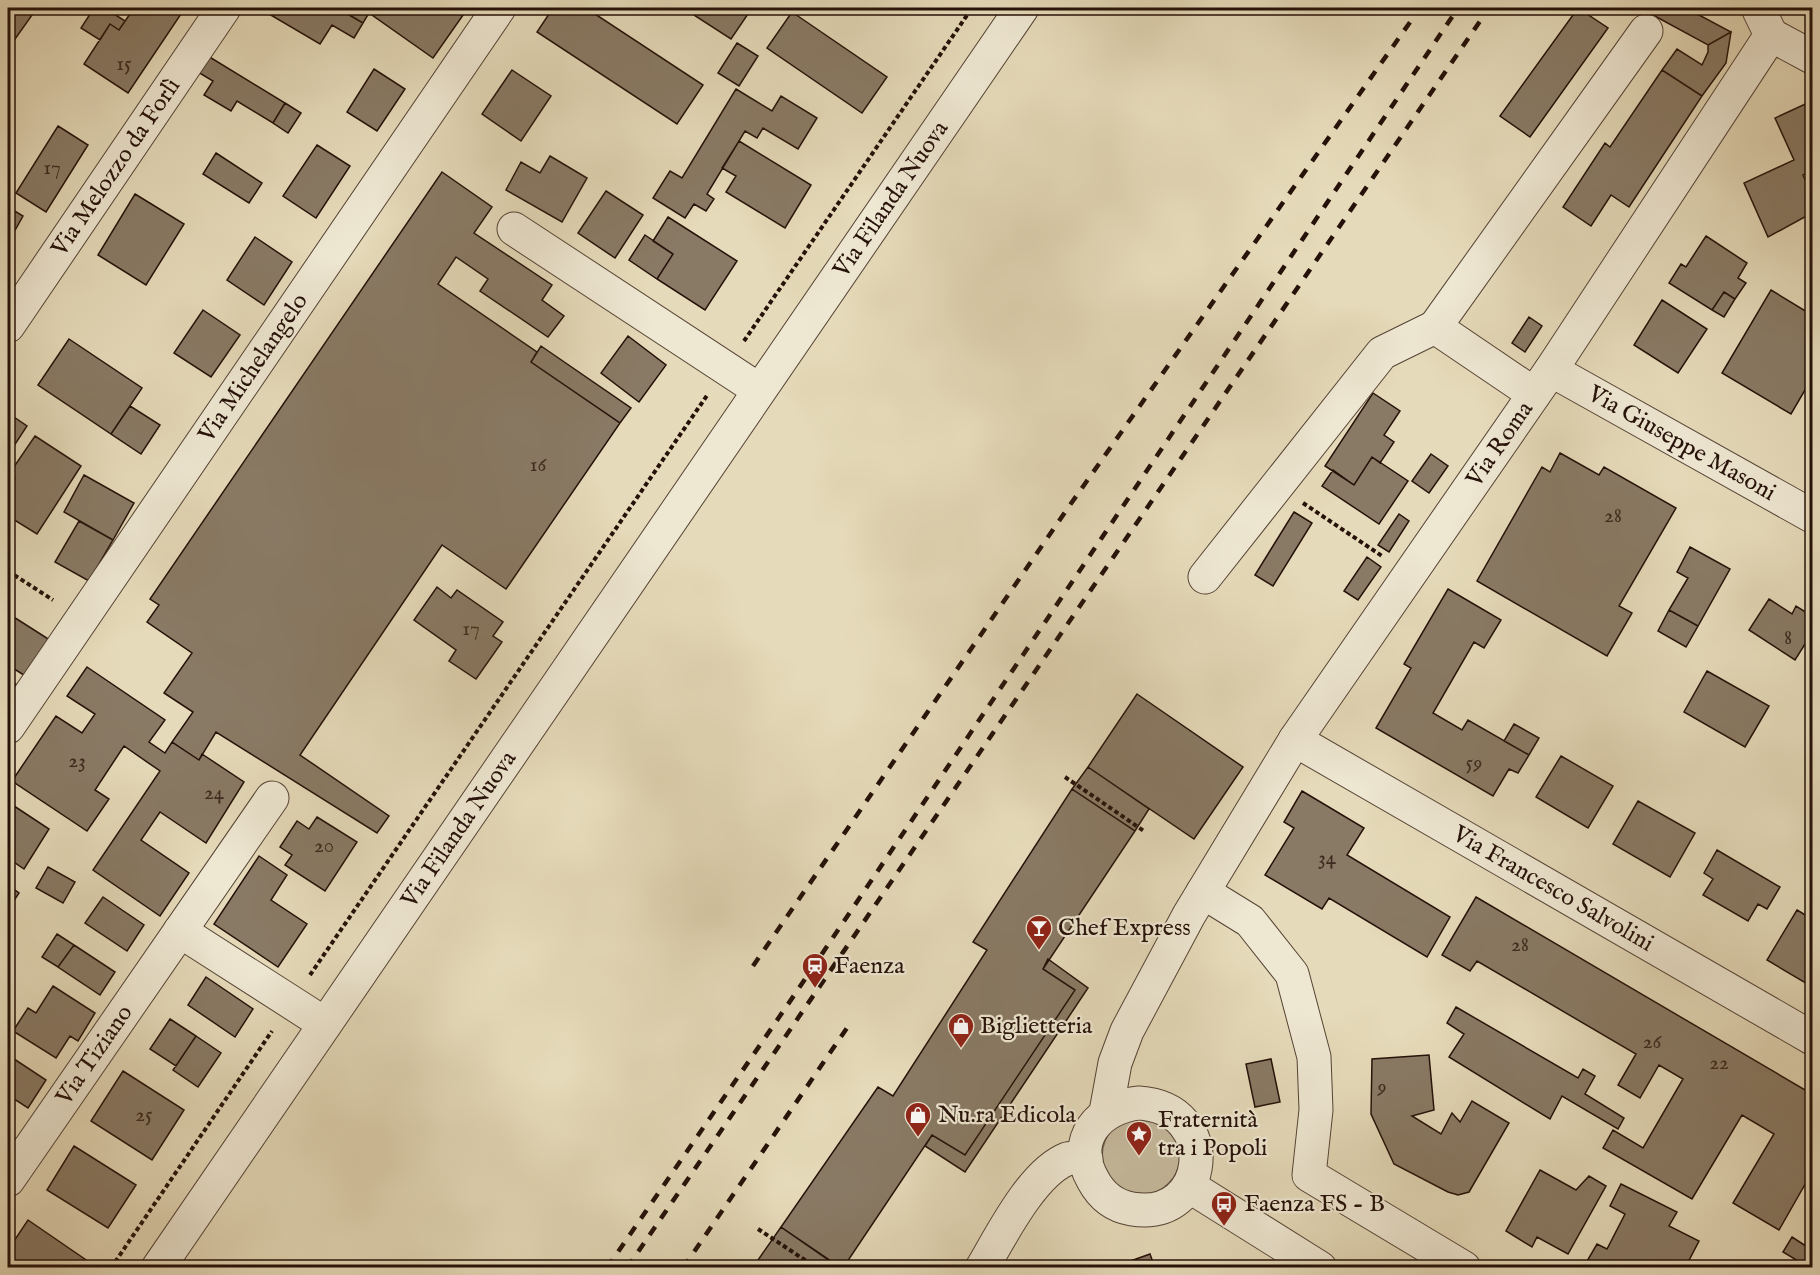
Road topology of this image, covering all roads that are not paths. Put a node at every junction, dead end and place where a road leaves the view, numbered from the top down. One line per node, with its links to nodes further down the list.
1 (224, 8): 8 (street, Via Melozzo da Forlì)
2 (499, 8): 14 (street, Via Michelangelo)
3 (1022, 8): 11 (street, Via Filanda Nuova)
4 (1765, 21): 6 (street, Via Roma); 10 (street, Via Roma)
5 (1646, 32): 9 (street)
6 (1812, 57)
7 (514, 229): 11 (street)
8 (8, 326)
9 (1435, 327): 10 (street, Via Giuseppe Masoni); 13 (street)
10 (1543, 382): 12 (street, Via Giuseppe Masoni); 15 (street, Via Roma)
11 (759, 390): 19 (street, Via Filanda Nuova)
12 (1812, 516)
13 (1205, 577)
14 (8, 727)
15 (1295, 740): 17 (street, Via Roma); 20 (street, Via Francesco Salvolini)
16 (272, 798): 18 (street, Via Tiziano)
17 (1203, 892): 21 (street, Via Roma); 28 (street)
18 (180, 931): 19 (street); 23 (street, Via Tiziano)
19 (325, 1024): 25 (street, Via Filanda Nuova)
20 (1812, 1038)
21 (1106, 1112): 22 (street); 24 (street)
22 (1086, 1159): 24 (street); 26 (street)
23 (8, 1180)
24 (1187, 1185): 27 (street)
25 (158, 1268)
26 (982, 1268)
27 (1320, 1268)
28 (1464, 1268)

